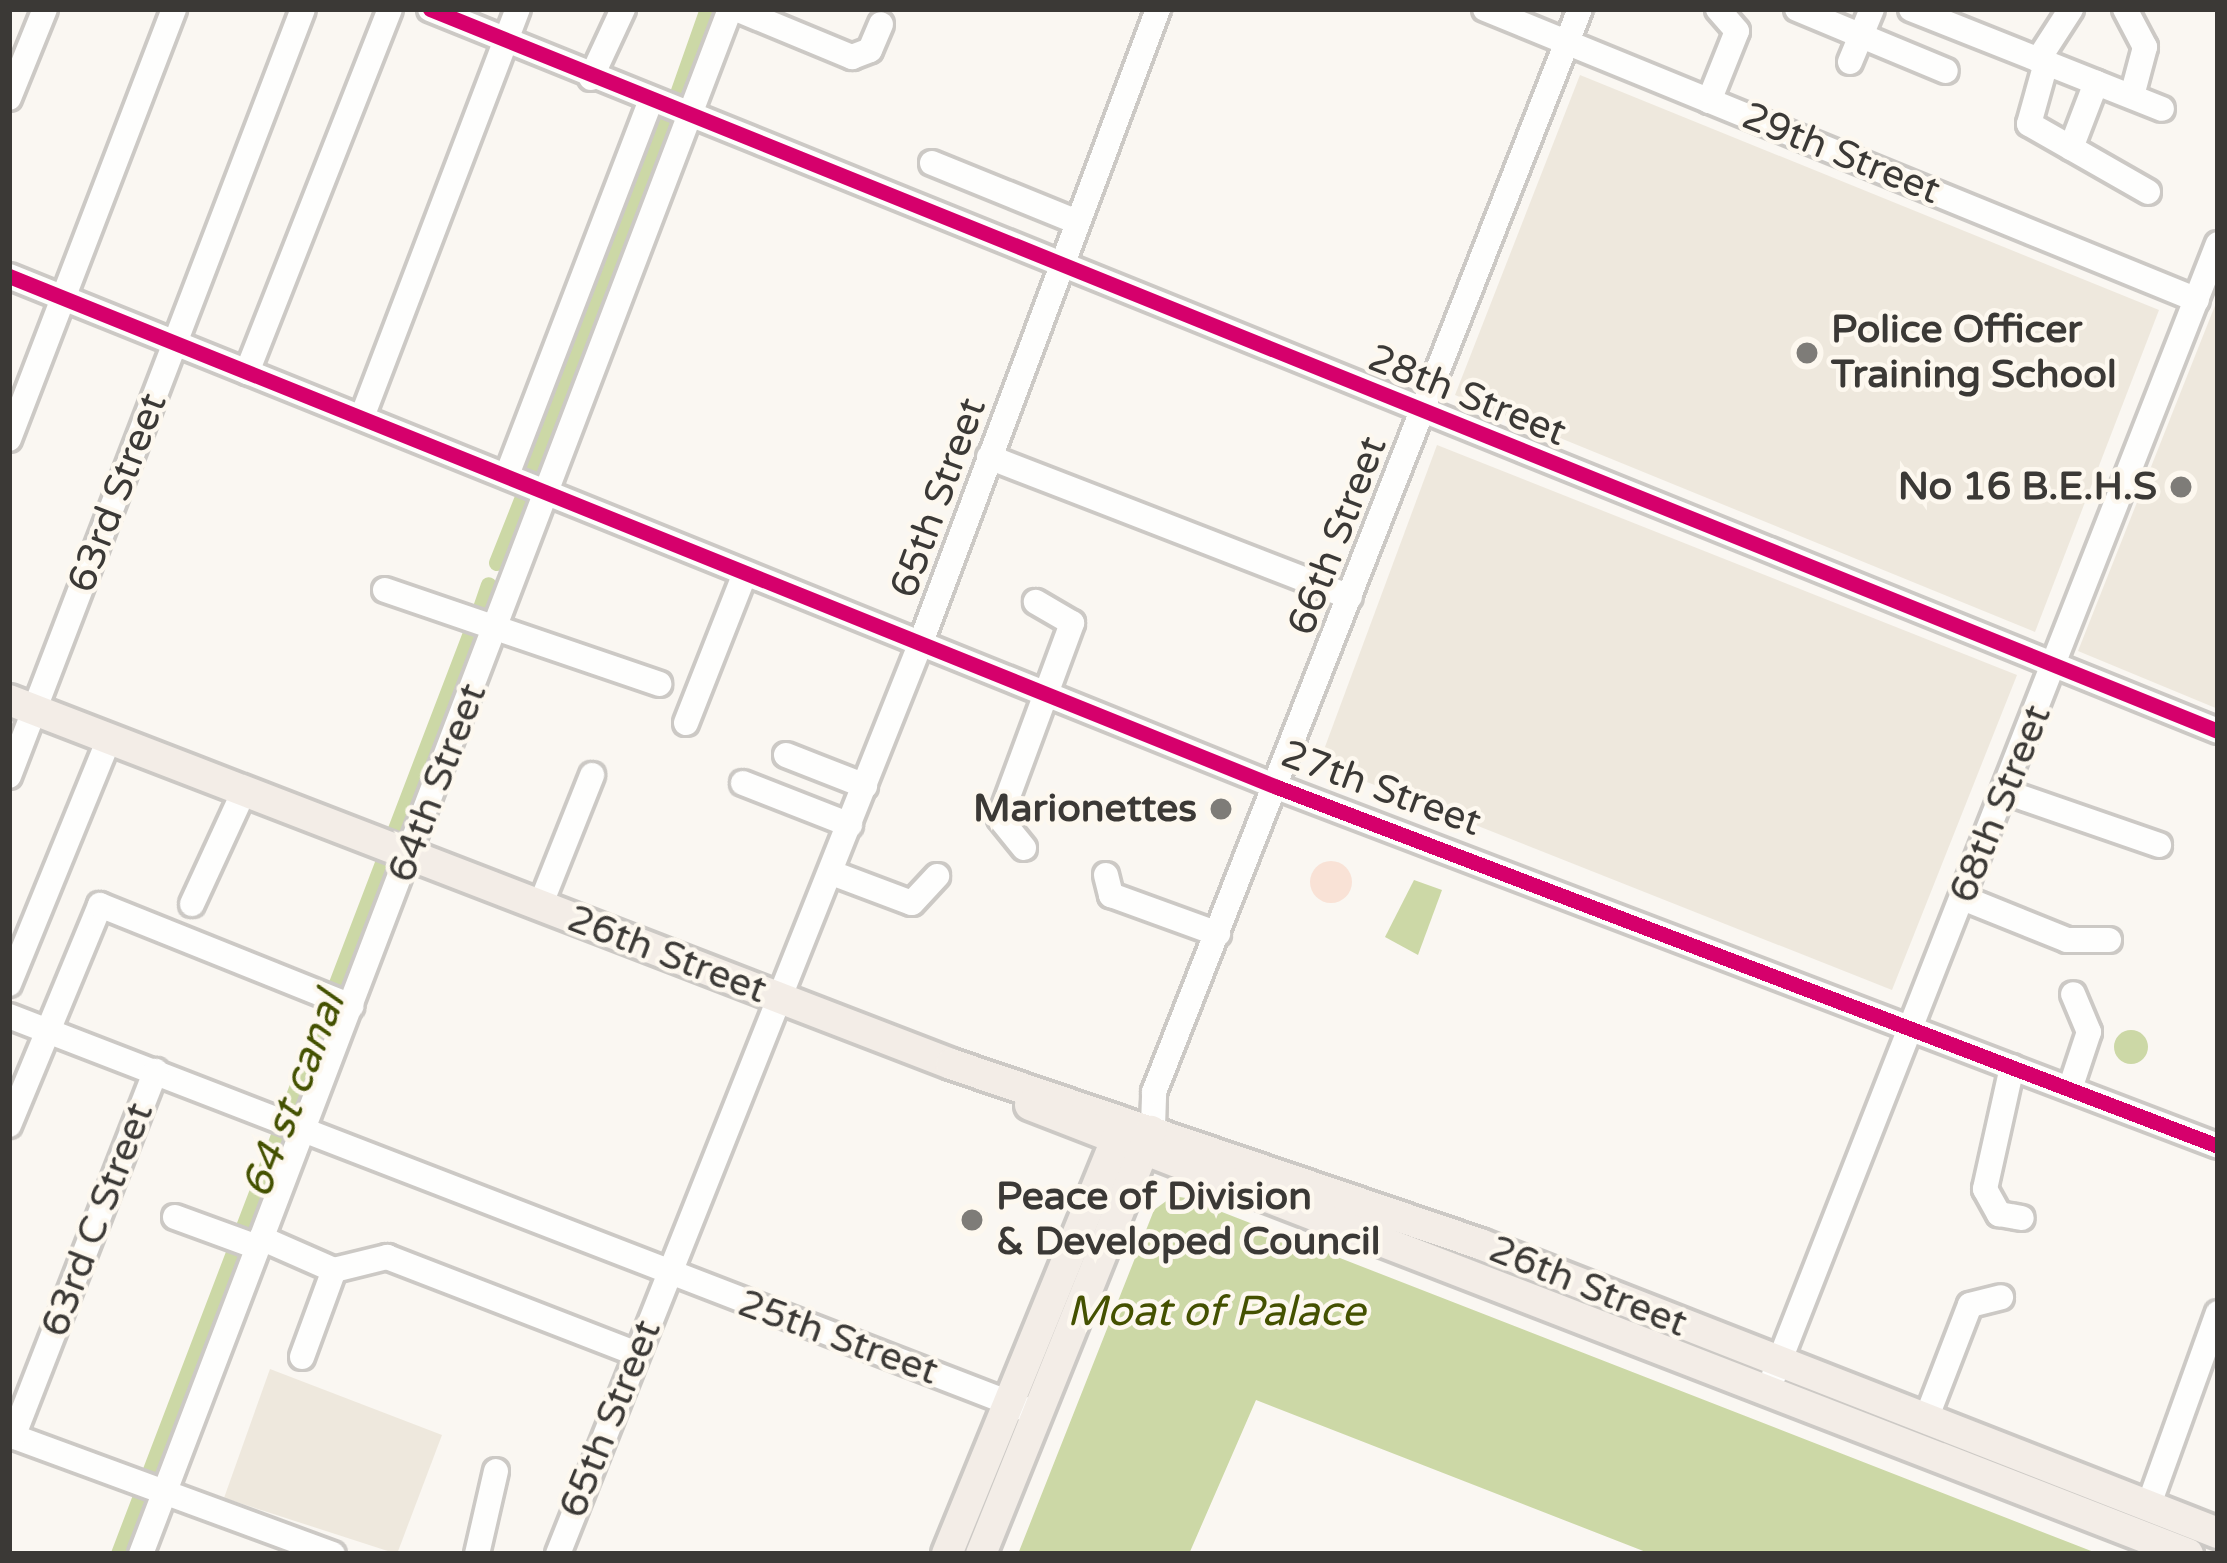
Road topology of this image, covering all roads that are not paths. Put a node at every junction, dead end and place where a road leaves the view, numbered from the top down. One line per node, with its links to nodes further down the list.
1 (45, 9): 28 (street)
2 (174, 9): 39 (street)
3 (303, 9): 41 (street, 63rd Street)
4 (390, 9): 42 (street)
5 (430, 9): 20 (street, 28th Street)
6 (518, 9): 20 (street)
7 (622, 9): 25 (street)
8 (733, 9): 18 (street); 31 (street, 64th Street)
9 (1158, 9): 35 (street, 65th Street)
10 (1485, 9): 21 (street, 29th Street)
11 (1580, 9): 21 (street, 66th Street)
12 (1718, 9): 29 (street)
13 (1797, 9): 19 (street)
14 (1872, 9): 19 (street)
15 (1911, 9): 23 (street)
16 (2072, 9): 23 (street)
17 (2125, 9): 27 (street)
18 (881, 24)
19 (1861, 36): 22 (street); 24 (street)
20 (505, 42): 25 (street, 28th Street); 44 (street)
21 (1567, 43): 29 (street, 29th Street); 43 (street, 66th Street)
22 (1850, 62)
23 (2042, 62): 26 (street); 32 (street)
24 (1946, 71)
25 (591, 78): 31 (street, 28th Street)
26 (2096, 83): 27 (street); 32 (street)
27 (2132, 97): 30 (street)
28 (9, 98)
29 (1709, 101): 40 (street, 29th Street)
30 (2162, 109)
31 (672, 112): 37 (street, 28th Street); 47 (street, 64th Street); 47 (street)
32 (2071, 148): 34 (street)
33 (932, 164): 35 (street)
34 (2148, 191)
35 (1077, 222): 37 (street, 65th Street)
36 (2218, 244): 40 (street, 68th Street)
37 (1058, 272): 43 (street, 28th Street); 46 (street, 65th Street)
38 (9, 276): 39 (street, 27th Street)
39 (63, 297): 41 (street, 27th Street); 45 (street)
40 (2197, 299): 54 (street, 68th Street)
41 (176, 344): 42 (street, 27th Street); 57 (street, 63rd Street)
42 (247, 372): 44 (street, 27th Street)
43 (1422, 413): 50 (street, 66th Street); 54 (street, 28th Street)
44 (362, 417): 47 (street, 27th Street)
45 (9, 439)
46 (989, 457): 50 (street); 53 (street, 65th Street)
47 (530, 484): 48 (street, 27th Street); 52 (street, 64th Street)
48 (746, 573): 53 (street, 27th Street); 58 (street)
49 (385, 590): 52 (street)
50 (1350, 597): 66 (street, 66th Street)
51 (1036, 602): 56 (street)
52 (483, 624): 55 (street); 72 (street, 64th Street)
53 (920, 645): 56 (street, 27th Street); 65 (street, 65th Street)
54 (2056, 666): 59 (street, 28th Street); 68 (street, 68th Street)
55 (659, 684)
56 (1046, 695): 66 (street, 27th Street); 71 (street)
57 (22, 705): 60 (main road, 26th Street); 63 (street, 63rd Street)
58 (686, 723)
59 (2218, 731)
60 (109, 739): 67 (main road, 26th Street); 81 (street)
61 (786, 755): 65 (street)
62 (592, 775): 78 (street)
63 (9, 776)
64 (743, 782): 69 (street)
65 (866, 786): 69 (street, 65th Street)
66 (1277, 787): 79 (street, 66th Street); 86 (street, 27th Street)
67 (244, 791): 72 (main road, 26th Street); 77 (street)
68 (2006, 792): 70 (street); 76 (street, 68th Street)
69 (850, 825): 73 (street, 65th Street)
70 (2159, 845)
71 (1024, 848)
72 (396, 850): 78 (main road, 26th Street); 84 (street, 64th Street)
73 (832, 872): 75 (street); 83 (street, 65th Street)
74 (1106, 875): 79 (street)
75 (938, 876)
76 (1963, 898): 80 (street); 86 (street, 68th Street)
77 (192, 904)
78 (540, 906): 83 (main road, 26th Street)
79 (1218, 934): 93 (street, 66th Street)
80 (2109, 940)
81 (9, 984)
82 (2073, 994): 90 (street)
83 (782, 1000): 93 (main road, 26th Street); 99 (street, 65th Street)
84 (338, 1001): 87 (street); 91 (street, 64th Street)
85 (9, 1016): 87 (street)
86 (1911, 1028): 88 (street, 27th Street); 104 (street, 68th Street)
87 (46, 1031): 89 (street); 92 (street)
88 (2012, 1067): 90 (street, 27th Street); 96 (street)
89 (156, 1071): 91 (street); 108 (street, 63rd C Street)
90 (2070, 1089): 94 (street, 27th Street)
91 (292, 1121): 97 (street, 64th Street); 99 (street, 25th Street)
92 (9, 1125)
93 (1135, 1133): 104 (main road, 26th Street); 105 (main road, 26th Street); 106 (main road, 66th Street)
94 (2218, 1146)
95 (175, 1217): 97 (street)
96 (2023, 1218)
97 (250, 1242): 98 (street); 110 (street, 64th Street)
98 (334, 1270): 102 (street); 103 (street)
99 (669, 1274): 102 (street, 65th Street); 106 (street, 25th Street)
100 (2001, 1297): 107 (street)
101 (2218, 1312): 111 (street)
102 (638, 1354): 116 (street, 65th Street)
103 (302, 1358)
104 (1779, 1362): 105 (street, 68th Street); 107 (main road, 26th Street)
105 (1767, 1394): 119 (main road, 26th Street)
106 (1021, 1407): 117 (main road, 66th Street); 118 (main road, 66th Street)
107 (1926, 1419): 111 (main road, 26th Street)
108 (11, 1436): 110 (street)
109 (496, 1471): 115 (street)
110 (154, 1489): 113 (street, 64th Street); 114 (street)
111 (2148, 1507): 112 (main road, 26th Street)
112 (2218, 1533)
113 (141, 1554)
114 (334, 1554)
115 (477, 1554)
116 (558, 1554)
117 (947, 1554)
118 (981, 1554)
119 (2188, 1554)

